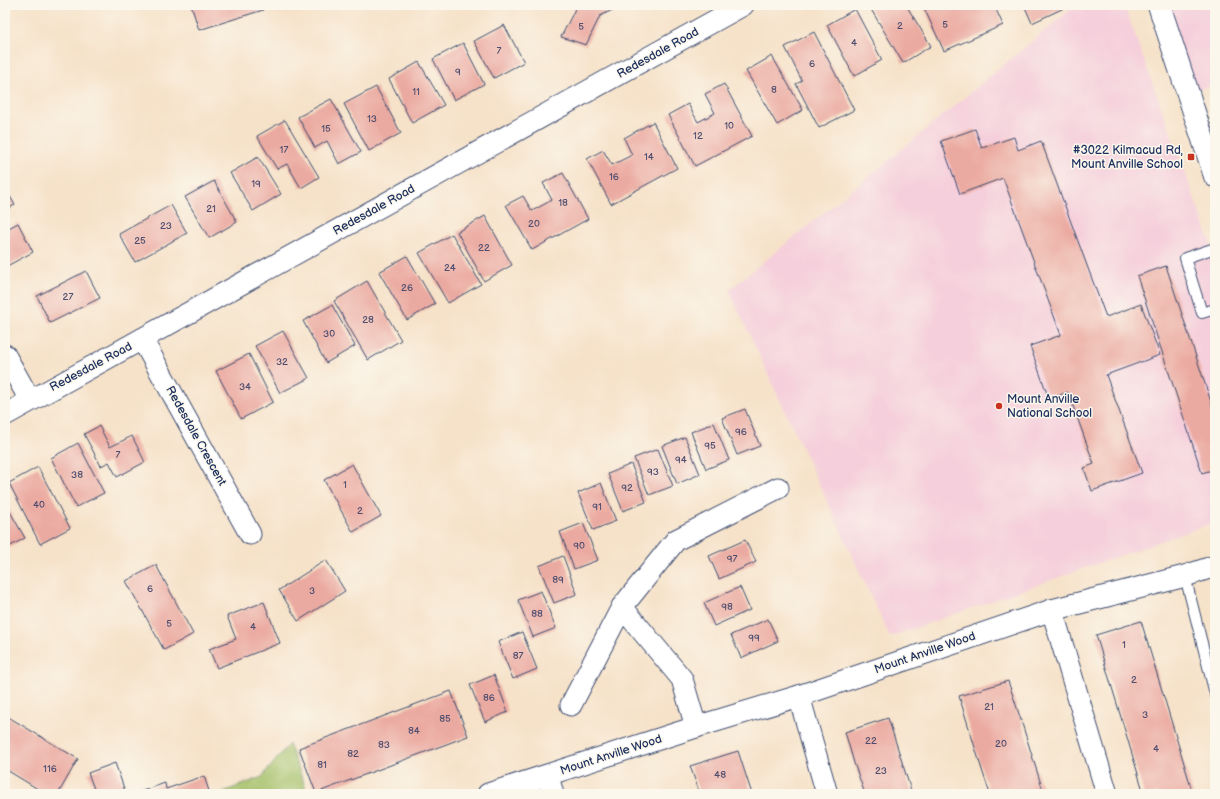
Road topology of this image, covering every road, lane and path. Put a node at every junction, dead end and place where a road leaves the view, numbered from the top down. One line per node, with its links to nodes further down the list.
1 (743, 5): 6 (street, Redesdale Road)
2 (1159, 5): 3 (main road)
3 (1215, 176)
4 (1215, 248): 5 (lane)
5 (1215, 309)
6 (142, 339): 8 (street, Redesdale Road); 11 (street, Redesdale Crescent)
7 (5, 355): 8 (street)
8 (30, 400): 9 (street, Redesdale Road)
9 (5, 414)
10 (778, 488): 14 (street)
11 (250, 534)
12 (1215, 566): 13 (street, Mount Anville Wood)
13 (1184, 576): 15 (street, Mount Anville Wood); 16 (lane)
14 (622, 607): 18 (street); 19 (street)
15 (1052, 610): 17 (street, Mount Anville Wood); 23 (street)
16 (1215, 694)
17 (799, 696): 19 (street, Mount Anville Wood); 22 (street)
18 (571, 705)
19 (696, 727): 20 (street, Mount Anville Wood)
20 (551, 785): 21 (street, Mount Anville Wood)
21 (488, 794)
22 (826, 794)
23 (1107, 794)

